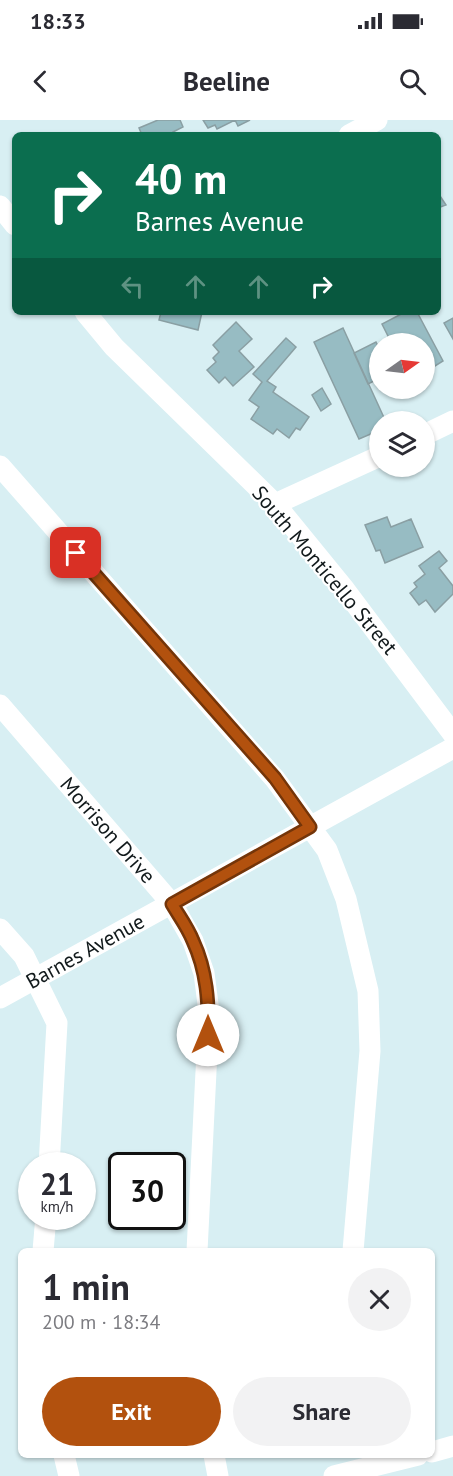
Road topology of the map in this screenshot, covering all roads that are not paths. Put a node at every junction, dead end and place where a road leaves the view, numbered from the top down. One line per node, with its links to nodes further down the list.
1 (377, 120): 2 (street)
2 (355, 132)
3 (0, 206): 4 (street)
4 (12, 221)
5 (87, 315): 10 (street, South Monticello Street)
6 (453, 421): 7 (street)
7 (435, 430)
8 (369, 461): 10 (street)
9 (0, 466): 14 (street)
10 (274, 504): 12 (street, South Monticello Street)
11 (0, 705): 15 (street, Morrison Drive)
12 (453, 734)
13 (453, 748): 14 (street, Barnes Avenue)
14 (310, 827): 15 (street, Barnes Avenue); 23 (street)
15 (172, 904): 17 (street, Barnes Avenue); 22 (street, Morrison Drive)
16 (0, 929): 17 (street)
17 (35, 979): 18 (street, Barnes Avenue); 19 (street)
18 (0, 998)
19 (50, 1152)
20 (45, 1230): 21 (street)
21 (44, 1248)
22 (197, 1248)
23 (353, 1248)
24 (453, 1446): 25 (street)
25 (435, 1451)
26 (65, 1458): 30 (street)
27 (215, 1458): 31 (street)
28 (407, 1458): 29 (street)
29 (376, 1466): 32 (street)
30 (69, 1476)
31 (218, 1476)
32 (334, 1476)

